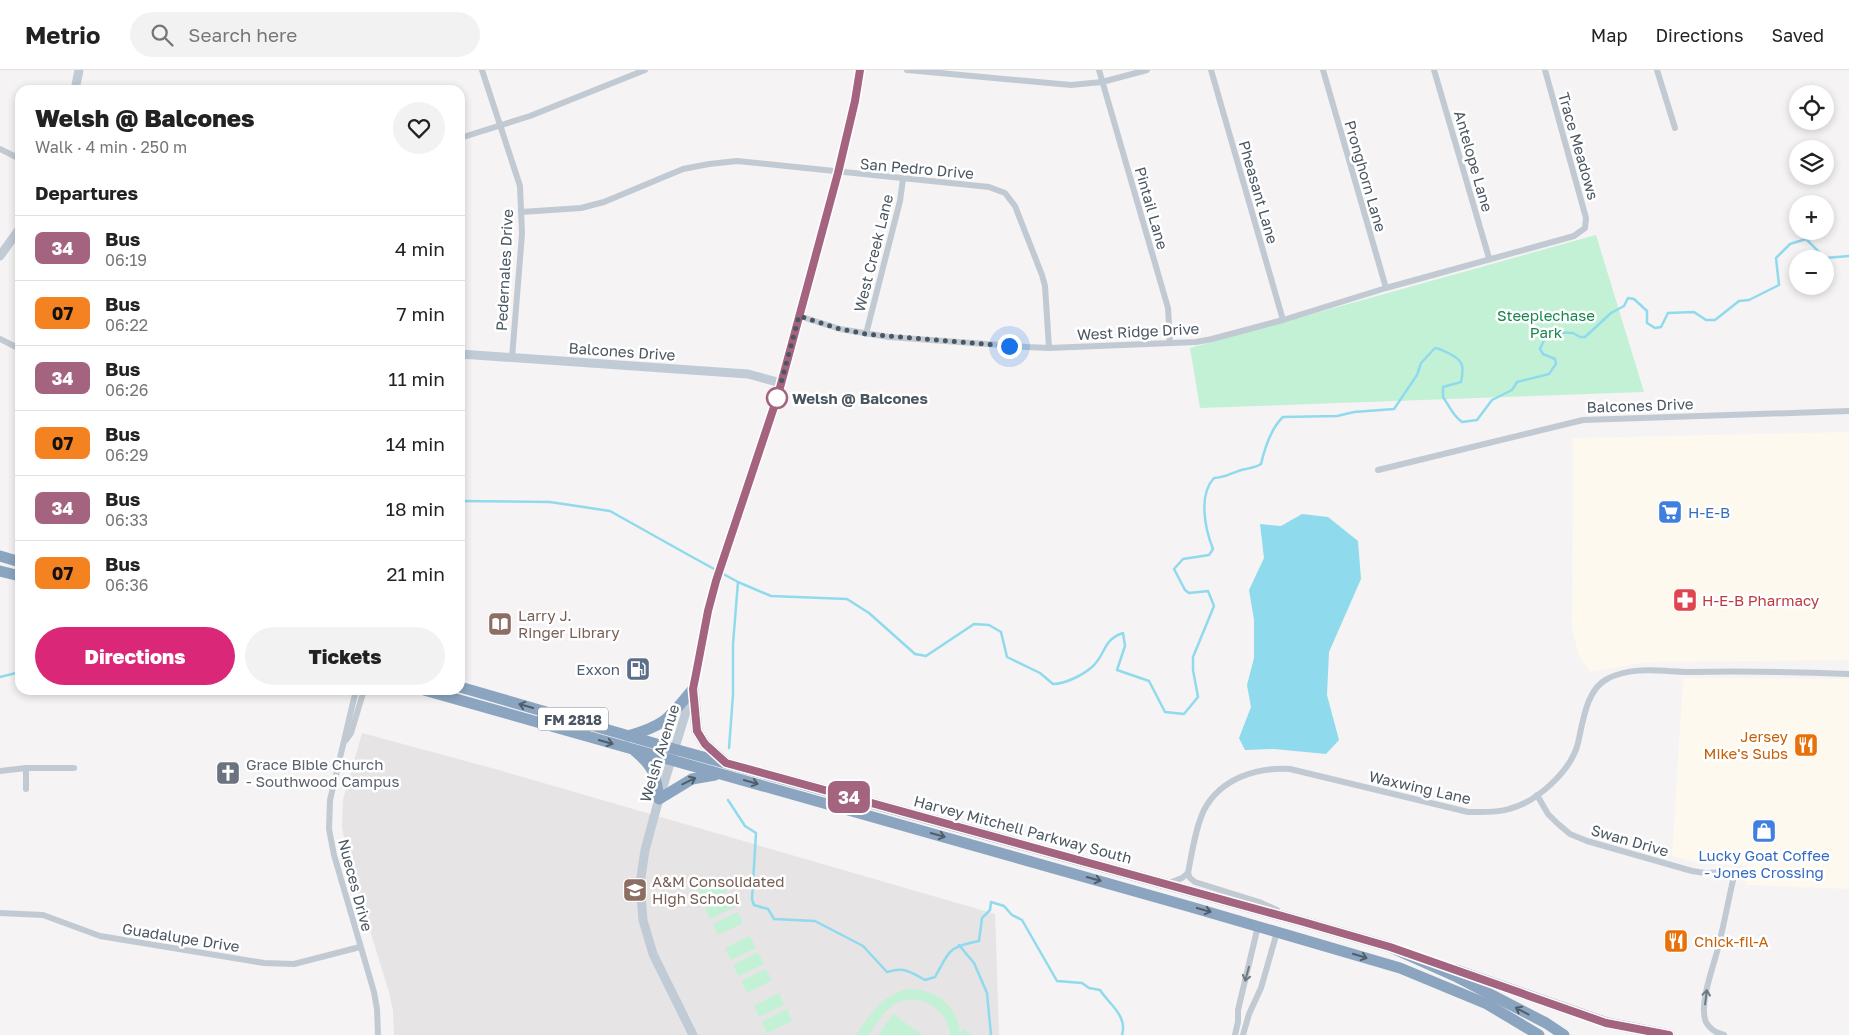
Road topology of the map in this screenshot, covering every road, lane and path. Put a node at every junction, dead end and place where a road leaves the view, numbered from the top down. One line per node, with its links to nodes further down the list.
1 (79, 70): 14 (main road)
2 (482, 70): 15 (street, Pedernales Drive)
3 (645, 70): 15 (street)
4 (860, 70): 20 (main road, Welsh Avenue)
5 (907, 70): 13 (street)
6 (1099, 70): 13 (street, Pintail Lane)
7 (1147, 70): 13 (street)
8 (1211, 70): 29 (street, Pheasant Lane)
9 (1323, 70): 27 (street, Pronghorn Lane)
10 (1434, 70): 26 (street, Antelope Lane)
11 (1544, 70): 23 (street, Trace Meadows)
12 (1657, 70): 16 (street)
13 (1102, 82): 32 (street, Pintail Lane)
14 (76, 85)
15 (500, 125): 17 (street); 22 (street, Pedernales Drive)
16 (1675, 128)
17 (465, 136)
18 (0, 149): 19 (street)
19 (15, 157)
20 (838, 173): 21 (street, San Pedro Drive); 22 (street, San Pedro Drive); 28 (main road, Welsh Avenue)
21 (903, 179): 30 (street, West Creek Lane); 34 (street, San Pedro Drive)
22 (521, 212): 36 (street, Pedernales Drive)
23 (1585, 228): 26 (street, West Ridge Drive)
24 (15, 236): 25 (main road)
25 (0, 256)
26 (1489, 258): 27 (street, West Ridge Drive)
27 (1386, 288): 29 (street, West Ridge Drive)
28 (799, 316): 30 (street, West Ridge Drive); 37 (main road, Welsh Avenue)
29 (1283, 320): 32 (street, West Ridge Drive)
30 (866, 334): 34 (street, West Ridge Drive)
31 (0, 339): 33 (street)
32 (1170, 343): 34 (street, West Ridge Drive)
33 (15, 346)
34 (1049, 348)
35 (465, 354): 36 (main road, Balcones Drive)
36 (512, 358): 37 (main road, Balcones Drive)
37 (781, 383): 46 (main road, Welsh Avenue)
38 (1849, 411): 39 (street, Balcones Drive)
39 (1378, 470)
40 (0, 556): 41 (highway)
41 (15, 560)
42 (0, 571): 43 (highway)
43 (15, 575)
44 (1849, 674): 59 (street, Waxwing Lane)
45 (465, 688): 50 (highway, Harvey Mitchell Parkway South / FM 2818, one-way to 45)
46 (693, 689): 50 (highway); 53 (main road, Welsh Avenue); 56 (highway)
47 (355, 695): 51 (street, Nueces Drive)
48 (362, 695): 51 (street, Nueces Drive)
49 (442, 695): 52 (highway, Harvey Mitchell Parkway South / FM 2818, one-way to 52)
50 (628, 736): 53 (highway, Harvey Mitchell Parkway South / FM 2818)
51 (346, 740): 67 (street, Nueces Drive)
52 (631, 748): 53 (highway, Harvey Mitchell Parkway South / FM 2818); 60 (highway)
53 (672, 754): 56 (highway, Harvey Mitchell Parkway South / FM 2818); 60 (main road, Welsh Avenue)
54 (26, 768): 55 (street); 57 (street); 58 (street)
55 (74, 768)
56 (724, 768): 60 (highway, one-way to 56); 62 (highway, Harvey Mitchell Parkway South / FM 2818); 65 (highway, Harvey Mitchell Parkway South / FM 2818, one-way to 65)
57 (0, 770)
58 (26, 789)
59 (1537, 795): 61 (street, Waxwing Lane); 76 (street, Swan Drive, one-way to 59)
60 (659, 799): 70 (main road, Welsh Avenue)
61 (1188, 874): 62 (street); 64 (street)
62 (1167, 884): 64 (highway, Harvey Mitchell Parkway South / FM 2818)
63 (0, 914): 67 (street, Guadalupe Drive)
64 (1300, 921): 68 (highway, Harvey Mitchell Parkway South / FM 2818)
65 (1258, 926): 66 (highway, Harvey Mitchell Parkway South / FM 2818); 71 (street, one-way to 71)
66 (1277, 932): 72 (street); 73 (highway, Harvey Mitchell Parkway South / FM 2818, one-way to 73)
67 (360, 946): 69 (street, Nueces Drive)
68 (1390, 947): 74 (highway, Harvey Mitchell Parkway South / FM 2818, one-way to 68); 75 (highway)
69 (378, 1035)
70 (693, 1035)
71 (1235, 1035)
72 (1243, 1035)
73 (1539, 1035)
74 (1564, 1035)
75 (1669, 1035)
76 (1724, 1035)

